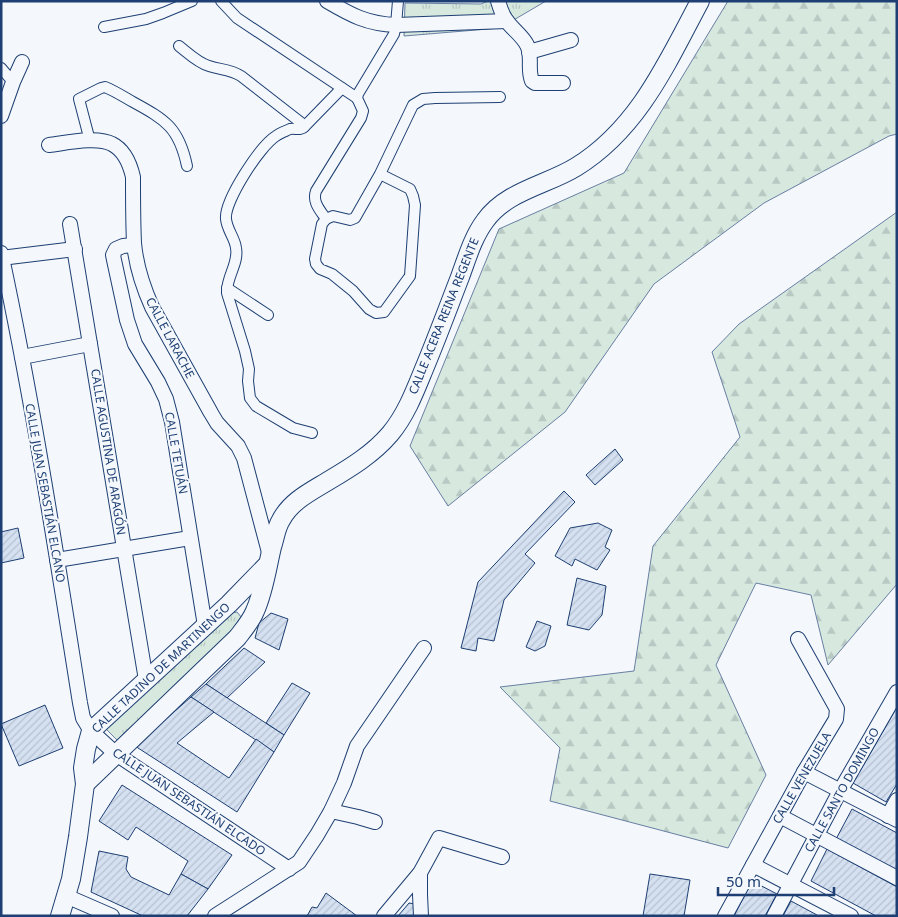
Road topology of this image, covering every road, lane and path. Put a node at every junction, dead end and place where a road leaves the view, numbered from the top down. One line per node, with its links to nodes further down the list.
1 (192, 1): 9 (street)
2 (221, 1): 17 (street)
3 (326, 1): 8 (street)
4 (398, 1): 8 (street)
5 (498, 1): 7 (street)
6 (700, 1): 36 (street, CALLE ACERA REINA REGENTE)
7 (506, 21): 8 (street); 12 (street)
8 (396, 25): 19 (street)
9 (104, 27)
10 (571, 40): 12 (street)
11 (179, 46): 21 (street)
12 (530, 52): 16 (street)
13 (22, 62): 15 (street)
14 (1, 68): 15 (street)
15 (13, 82): 20 (street)
16 (563, 83)
17 (342, 88): 19 (street); 21 (street)
18 (500, 97): 25 (street)
19 (357, 98): 26 (street)
20 (1, 116)
21 (304, 127): 31 (street)
22 (90, 141): 23 (street, CALLE LARACHE); 24 (street); 28 (street, CALLE LARACHE)
23 (49, 145)
24 (187, 166)
25 (380, 174): 26 (street); 26 (street)
26 (326, 219)
27 (70, 224): 29 (street, CALLE AGUSTINA DE ARAGÓN)
28 (134, 245): 37 (street, CALLE TETUÁN); 40 (street, CALLE LARACHE)
29 (74, 249): 30 (street); 33 (street, CALLE AGUSTINA DE ARAGÓN)
30 (2, 256): 34 (street, CALLE JUAN SEBASTIÁN ELCANO)
31 (226, 288): 32 (street); 35 (street)
32 (268, 315)
33 (90, 344): 34 (street); 38 (street, CALLE AGUSTINA DE ARAGÓN)
34 (22, 357): 39 (street, CALLE JUAN SEBASTIÁN ELCANO)
35 (312, 433)
36 (300, 498): 40 (street, CALLE TADINO DE MARTINENGO)
37 (190, 538): 38 (street); 41 (street, CALLE TETUÁN)
38 (124, 549): 39 (street); 44 (street, CALLE AGUSTINA DE ARAGÓN)
39 (57, 560): 46 (street, CALLE JUAN SEBASTIÁN ELCANO)
40 (269, 560): 41 (street, CALLE TADINO DE MARTINENGO); 47 (street, CALLE TADINO DE MARTINENGO)
41 (205, 626): 44 (street, CALLE TADINO DE MARTINENGO)
42 (798, 639): 48 (street, CALLE VENEZUELA)
43 (424, 648): 52 (street)
44 (146, 680): 46 (street, CALLE TADINO DE MARTINENGO)
45 (897, 692): 50 (street, CALLE SANTO DOMINGO)
46 (91, 731): 47 (street, CALLE JUAN SEBASTIÁN ELCADO); 49 (street, CALLE TADINO DE MARTINENGO)
47 (116, 754): 49 (street, CALLE TADINO DE MARTINENGO); 59 (street, CALLE JUAN SEBASTIÁN ELCADO)
48 (804, 772): 50 (street); 53 (street, CALLE VENEZUELA)
49 (85, 784): 63 (street, CALLE TADINO DE MARTINENGO)
50 (840, 791): 54 (street); 56 (street, CALLE SANTO DOMINGO)
51 (897, 800): 54 (street)
52 (331, 811): 55 (street); 59 (street)
53 (780, 816): 56 (street); 58 (street, CALLE VENEZUELA)
54 (892, 818)
55 (375, 822)
56 (817, 835): 61 (street); 62 (street, CALLE SANTO DOMINGO)
57 (502, 857): 60 (street)
58 (753, 865): 62 (street); 70 (street, CALLE VENEZUELA)
59 (289, 869): 67 (street)
60 (420, 873): 68 (street); 69 (street)
61 (897, 878)
62 (791, 884): 64 (street); 71 (street, CALLE SANTO DOMINGO)
63 (66, 896): 65 (street, CALLE TADINO DE MARTINENGO); 66 (street)
64 (835, 912): 72 (street)
65 (60, 916)
66 (112, 916)
67 (215, 916)
68 (384, 916)
69 (421, 916)
70 (725, 916)
71 (774, 916)
72 (851, 916)

